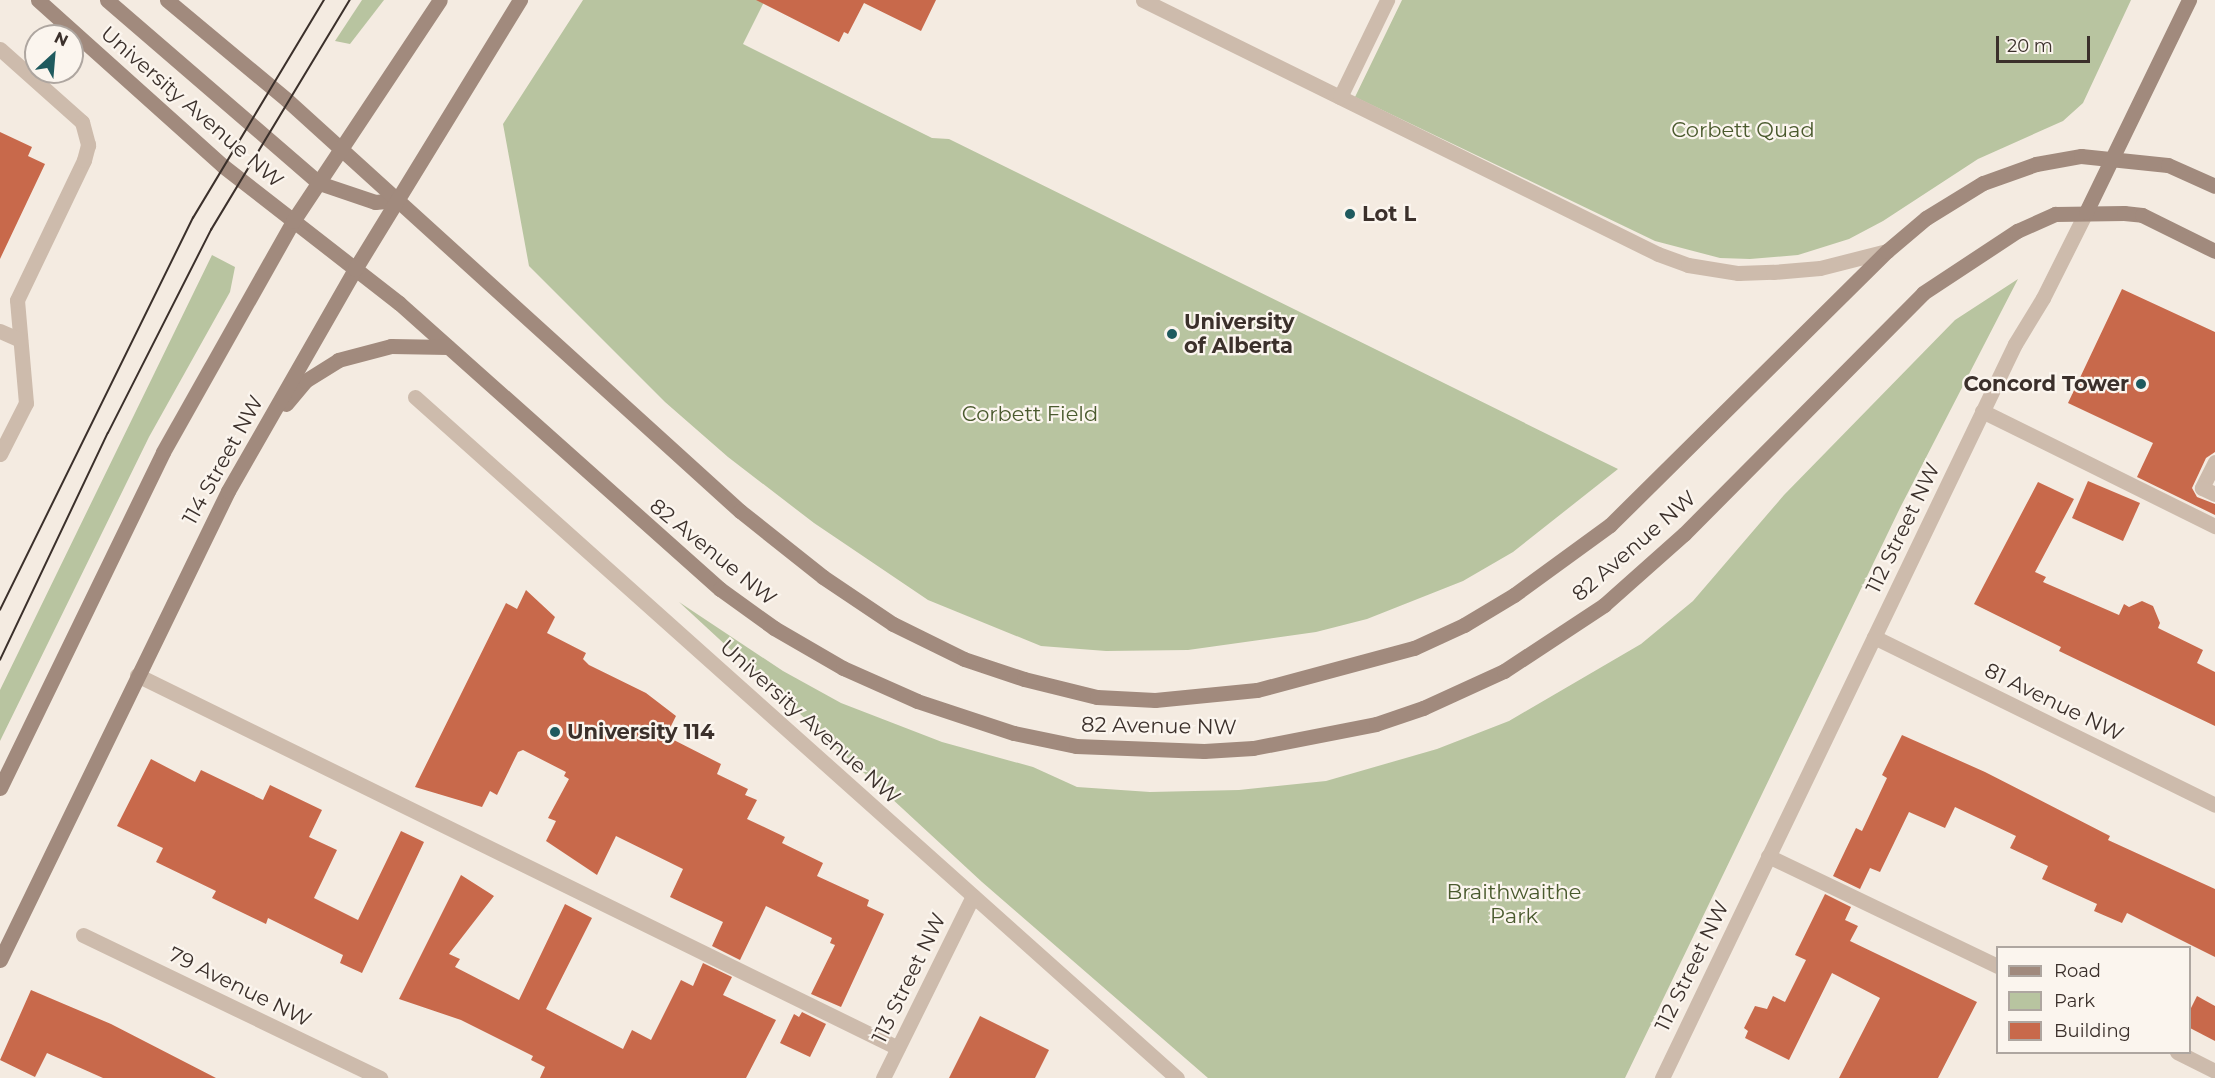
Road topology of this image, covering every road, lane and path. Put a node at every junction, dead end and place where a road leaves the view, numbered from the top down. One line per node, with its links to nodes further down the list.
1 (38, 0): 17 (main road, University Avenue NW)
2 (107, 0): 13 (main road)
3 (167, 0): 11 (main road)
4 (440, 0): 11 (main road)
5 (520, 0): 15 (main road, 114 Street NW)
6 (1143, 0): 10 (street)
7 (1387, 0): 10 (street)
8 (2189, 0): 12 (main road, 112 Street NW)
9 (0, 49): 22 (street)
10 (1340, 97): 19 (street)
11 (341, 149): 13 (main road); 15 (main road)
12 (2112, 157): 14 (main road, 82 Avenue NW); 16 (main road, 112 Street NW); 19 (main road, 82 Avenue NW)
13 (319, 183): 15 (main road); 17 (main road)
14 (2215, 186)
15 (398, 201): 19 (main road, 82 Avenue NW); 20 (main road, 114 Street NW)
16 (2086, 212): 18 (main road, 82 Avenue NW); 23 (main road, 82 Avenue NW); 25 (street, 112 Street NW)
17 (293, 221): 20 (main road, 82 Avenue NW); 33 (main road)
18 (2215, 250)
19 (1887, 251)
20 (355, 269): 23 (main road, 82 Avenue NW); 26 (main road, 114 Street NW)
21 (0, 331): 22 (street)
22 (20, 340): 27 (street)
23 (448, 347): 26 (main road)
24 (415, 397): 36 (street, University Avenue NW)
25 (1982, 411): 30 (street); 31 (street, 112 Street NW)
26 (260, 433): 32 (main road, 114 Street NW)
27 (0, 454)
28 (2215, 462): 29 (street)
29 (2215, 494)
30 (2215, 526)
31 (1874, 637): 34 (street, 81 Avenue NW); 35 (street, 112 Street NW)
32 (136, 675): 38 (main road, 114 Street NW); 40 (street)
33 (0, 788)
34 (2215, 805)
35 (1768, 856): 39 (street); 46 (street, 112 Street NW)
36 (973, 896): 40 (street, 113 Street NW); 45 (street, University Avenue NW)
37 (83, 935): 43 (street, 79 Avenue NW)
38 (0, 960)
39 (1996, 965)
40 (898, 1048): 44 (street, 113 Street NW)
41 (2179, 1054): 42 (street)
42 (2215, 1071)
43 (380, 1078)
44 (883, 1078)
45 (1177, 1078)
46 (1662, 1078)

